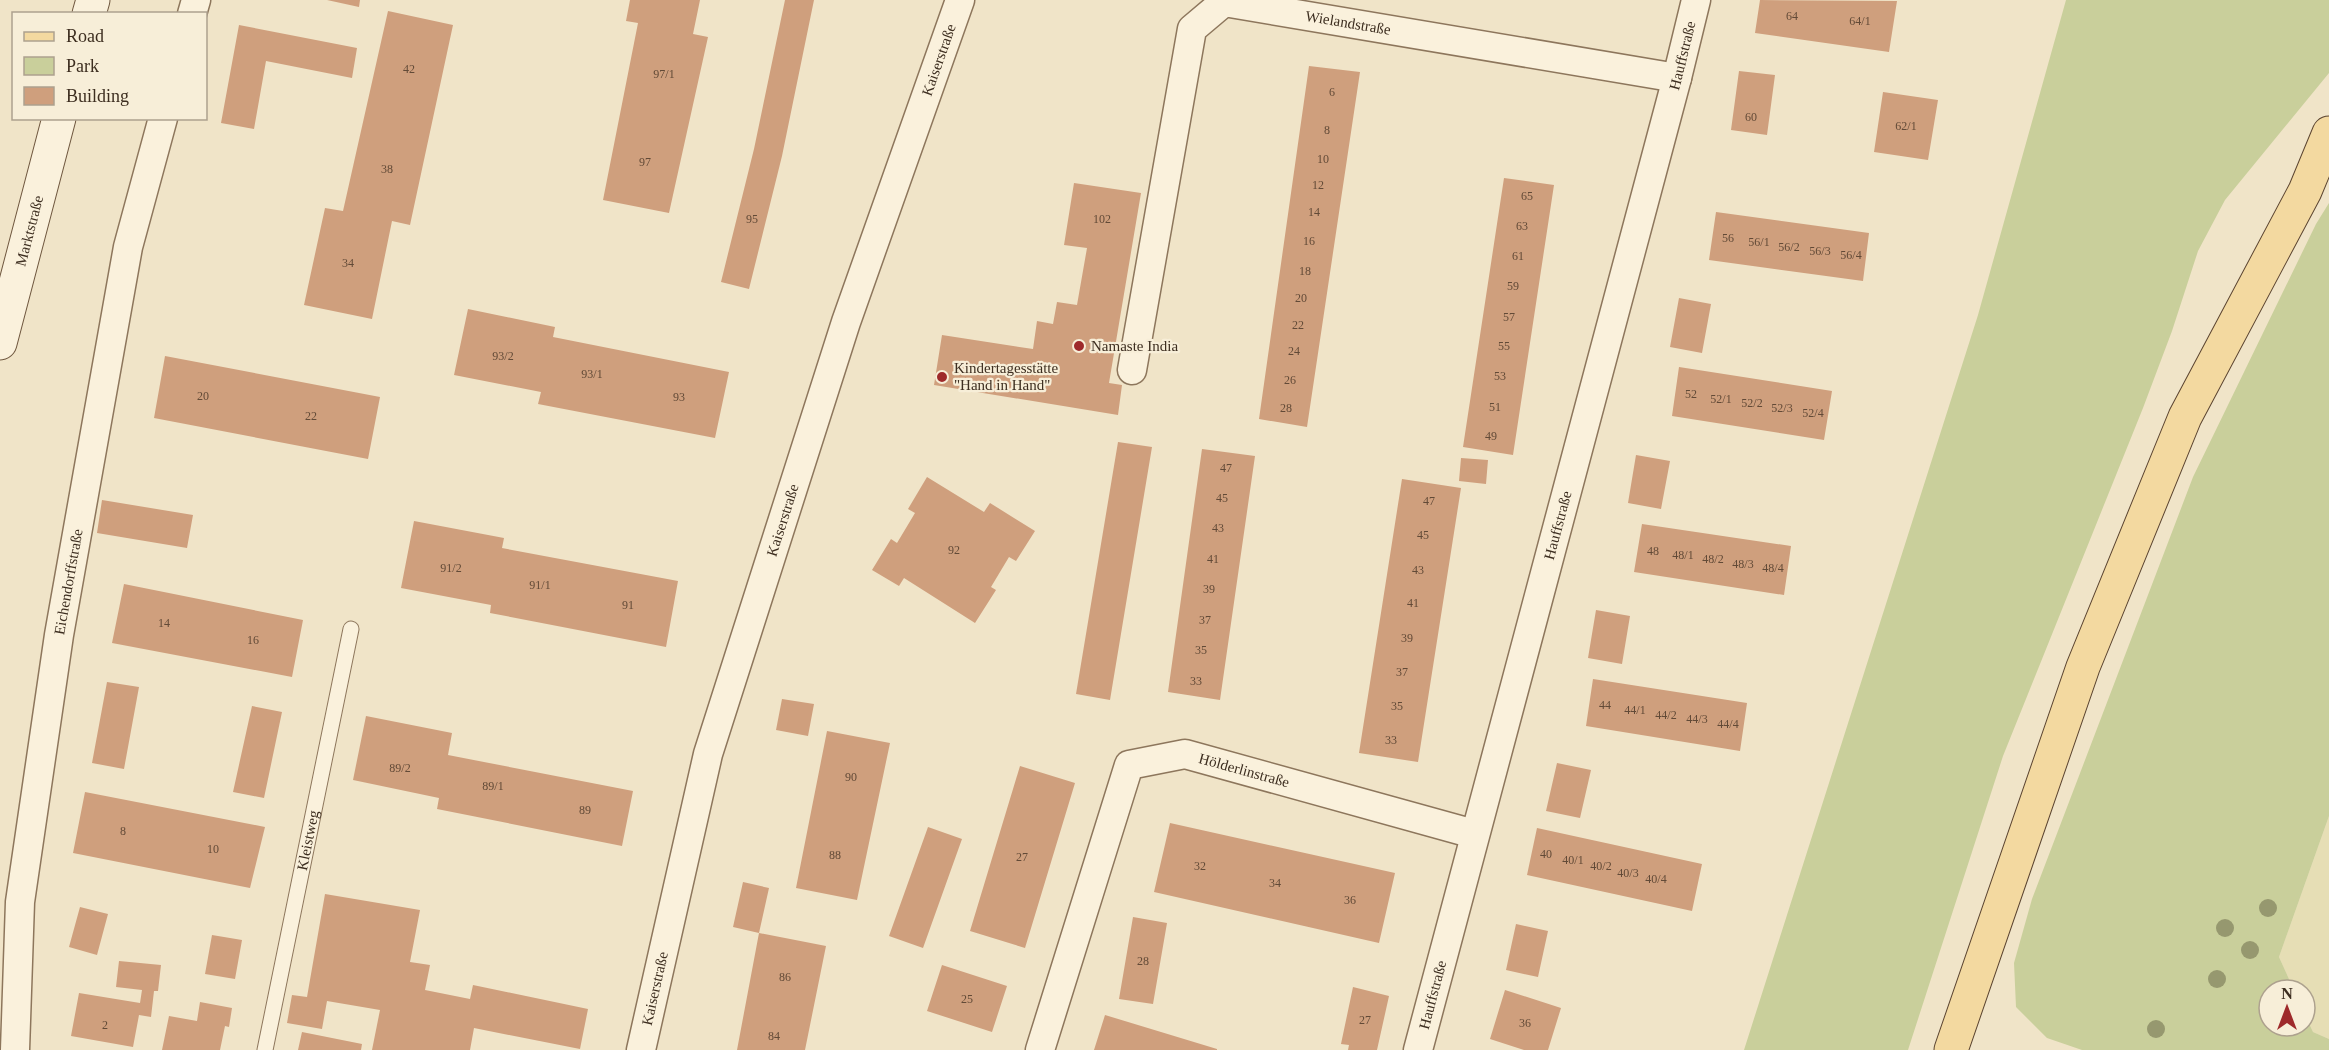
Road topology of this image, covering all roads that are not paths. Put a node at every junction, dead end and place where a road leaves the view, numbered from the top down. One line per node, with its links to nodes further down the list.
1 (960, 0): 16 (street, Kaiserstraße)
2 (1696, 0): 3 (street, Hauffstraße)
3 (1677, 78): 10 (street, Wielandstraße); 12 (street, Hauffstraße)
4 (58, 120): 9 (main road, Marktstraße)
5 (162, 120): 14 (street, Eichendorffstraße)
6 (2329, 133): 8 (main road)
7 (2329, 159): 8 (main road)
8 (2305, 191): 13 (main road)
9 (0, 343)
10 (1132, 370)
11 (351, 629): 15 (lane, Kleistweg)
12 (1474, 834): 17 (street, Hölderlinstraße); 18 (street, Hauffstraße)
13 (1958, 1048)
14 (15, 1050)
15 (265, 1050)
16 (641, 1050)
17 (1040, 1050)
18 (1418, 1050)

